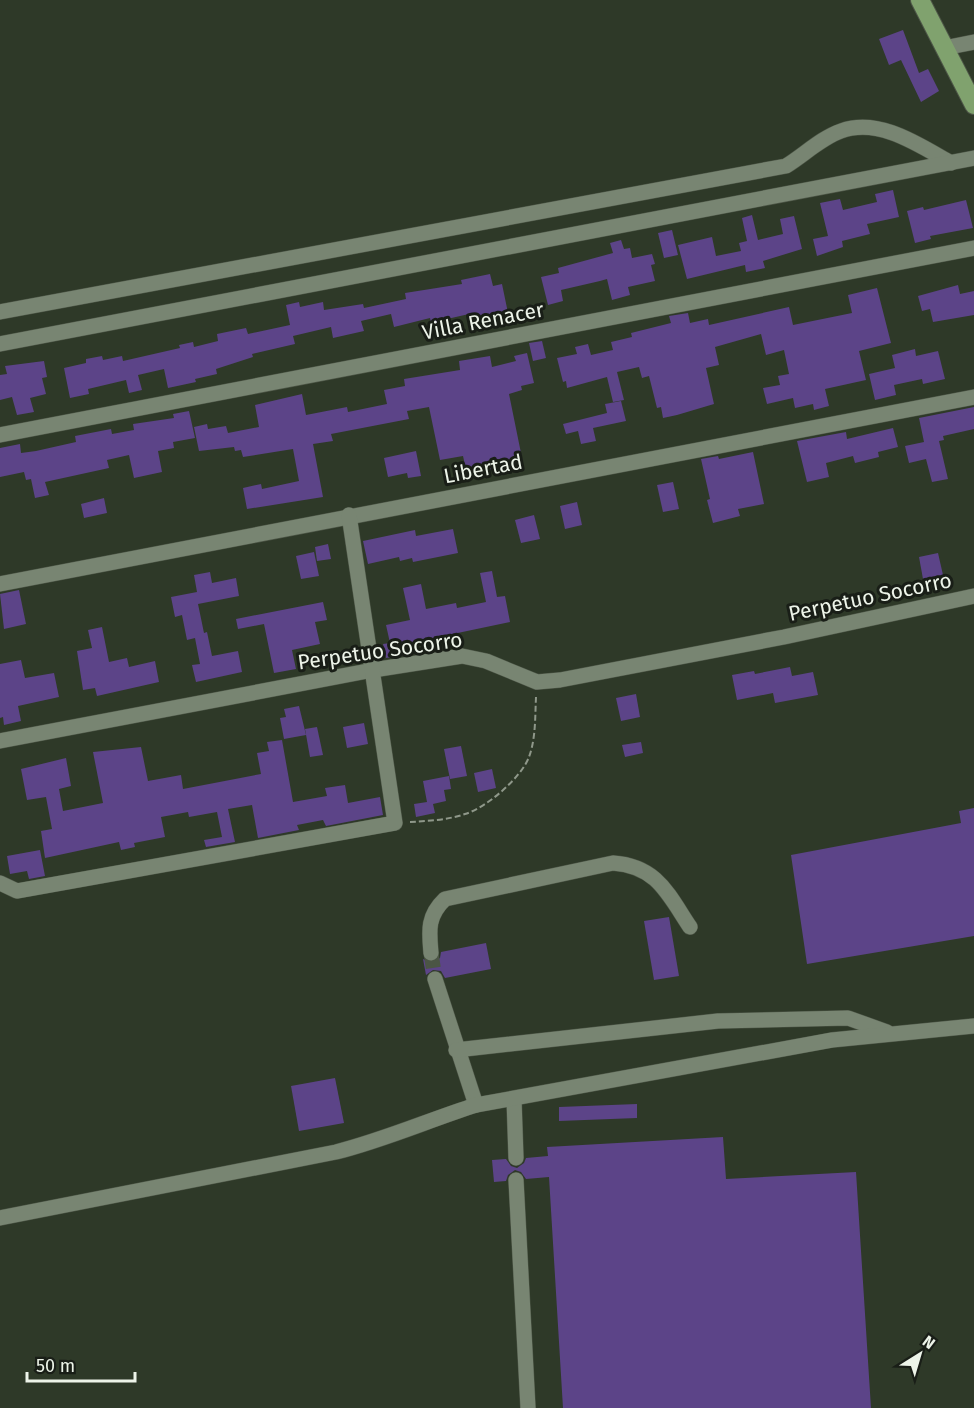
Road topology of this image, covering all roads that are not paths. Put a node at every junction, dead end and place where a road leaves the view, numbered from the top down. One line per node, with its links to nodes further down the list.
1 (921, 0): 3 (main road)
2 (974, 42): 3 (street)
3 (944, 48): 4 (main road)
4 (974, 105)
5 (974, 159): 6 (street)
6 (951, 163): 8 (street); 9 (street)
7 (974, 248): 11 (street, Villa Renacer)
8 (0, 312)
9 (0, 344)
10 (974, 397): 12 (street, Libertad)
11 (0, 435)
12 (350, 515): 13 (street, Libertad); 15 (street)
13 (0, 584)
14 (974, 596): 15 (street, Perpetuo Socorro)
15 (373, 670): 16 (street, Perpetuo Socorro); 17 (street)
16 (0, 741)
17 (0, 883)
18 (690, 927): 19 (street)
19 (431, 953)
20 (435, 979): 23 (street)
21 (974, 1026): 22 (street)
22 (888, 1033): 23 (street); 24 (street)
23 (456, 1050): 25 (street)
24 (514, 1099): 25 (street); 26 (street)
25 (476, 1105): 28 (street)
26 (516, 1158)
27 (516, 1180): 29 (street)
28 (0, 1218)
29 (528, 1408)

